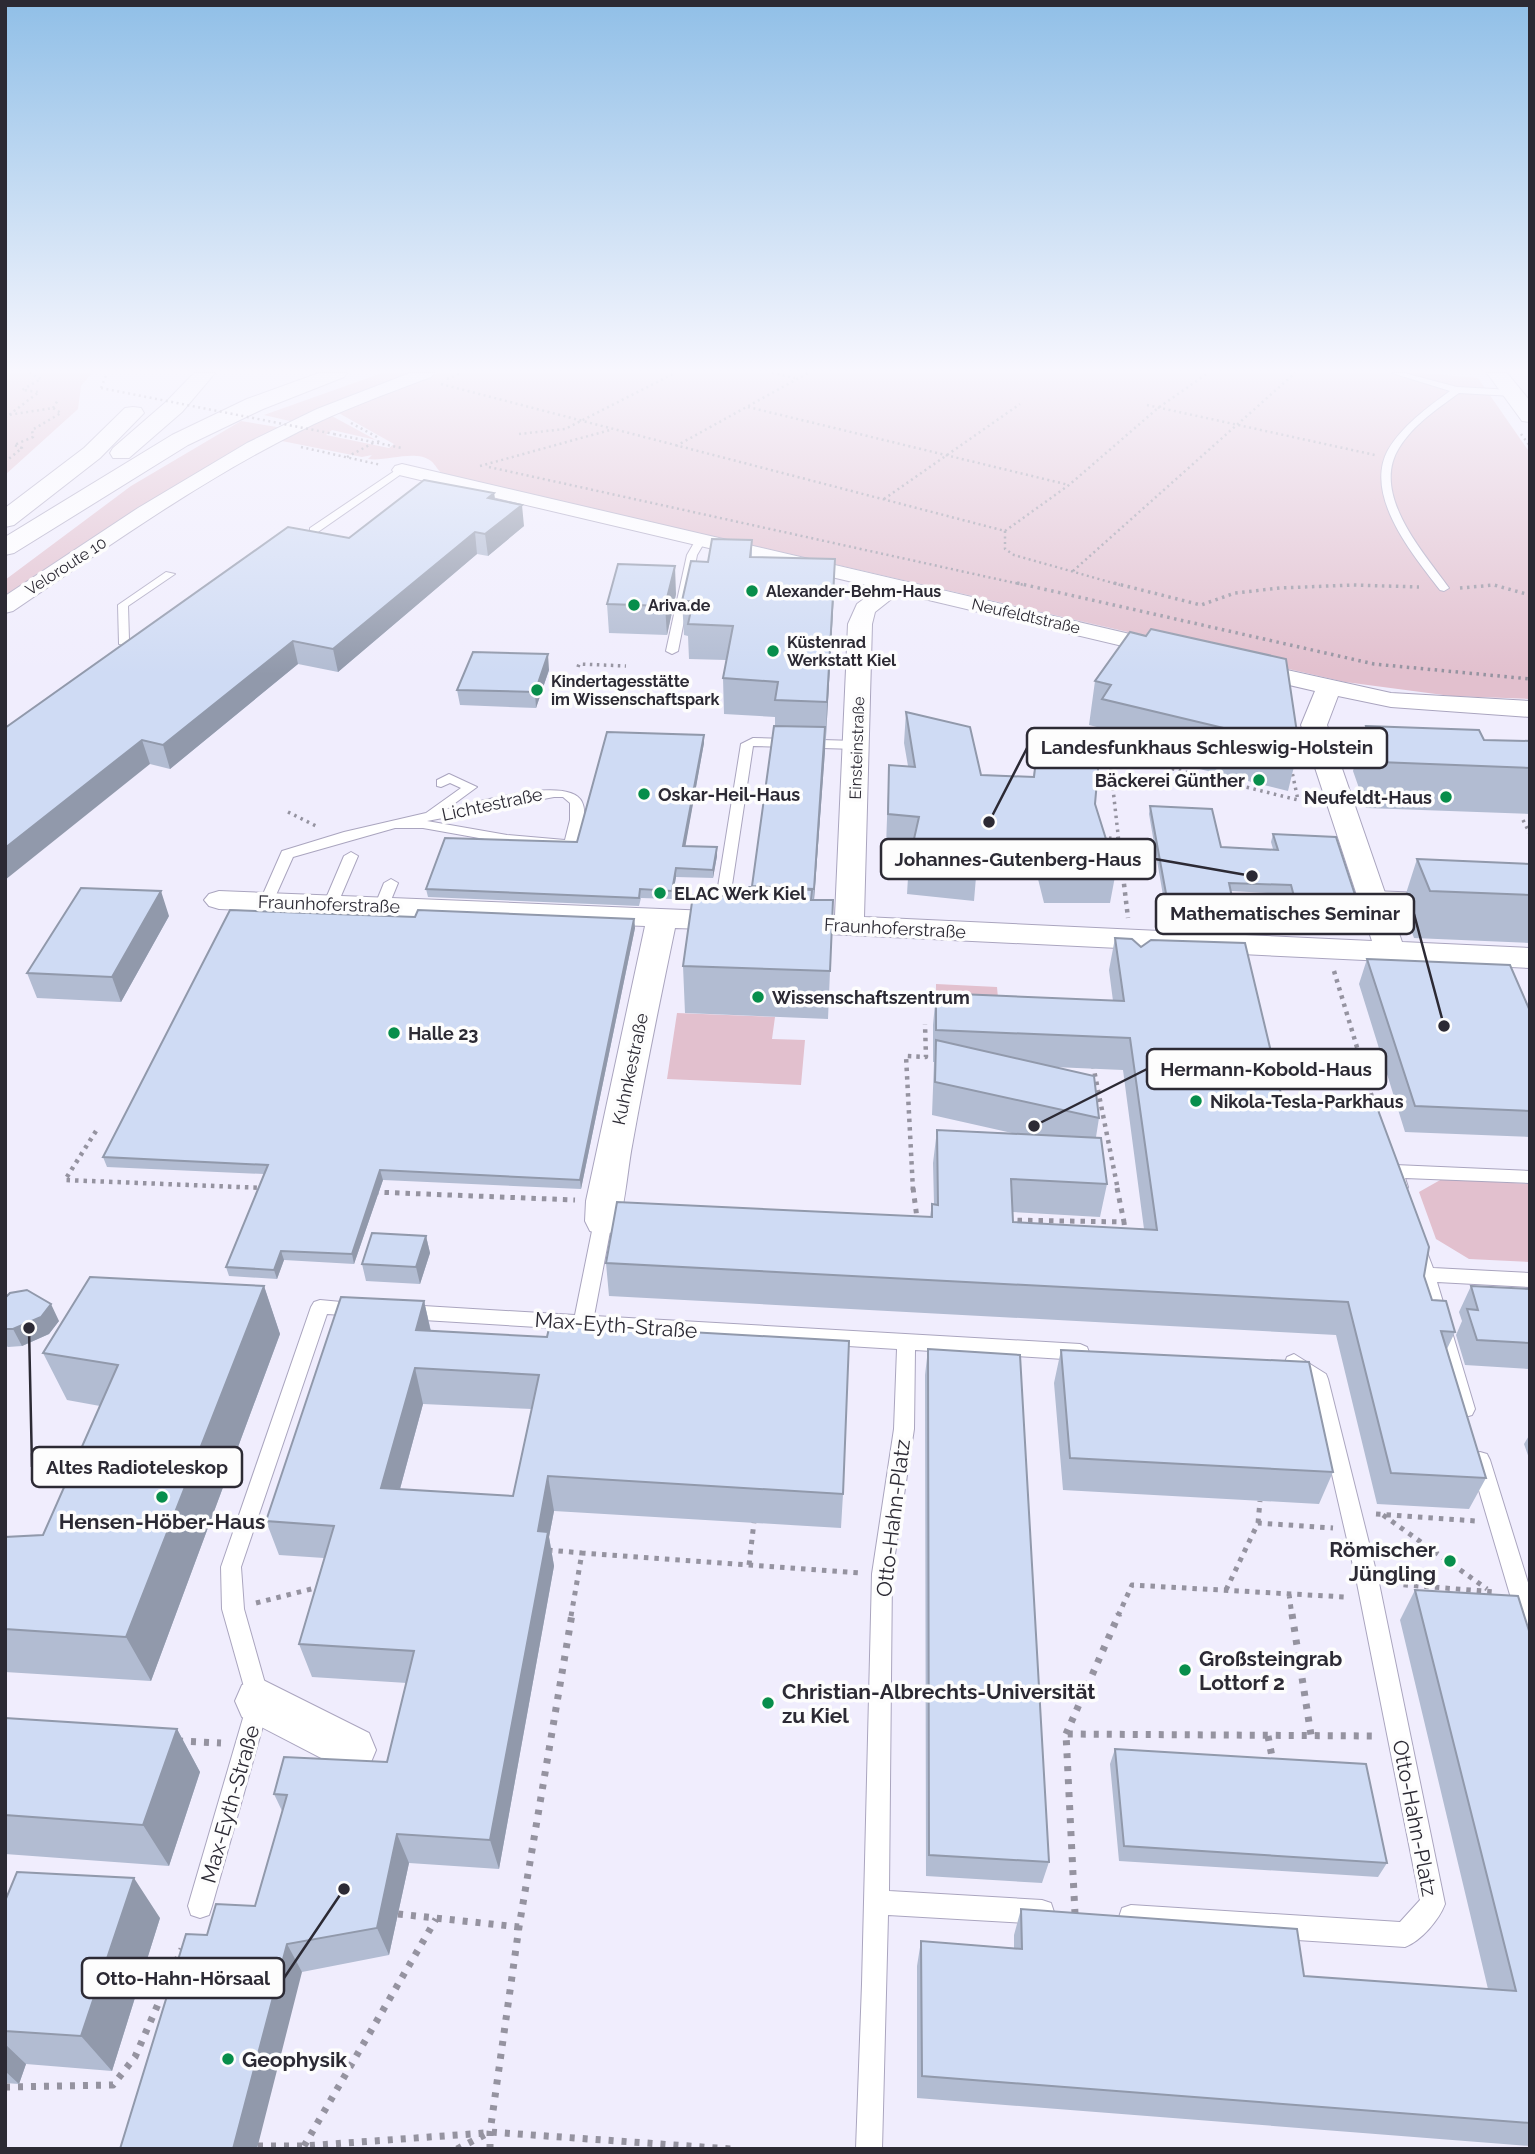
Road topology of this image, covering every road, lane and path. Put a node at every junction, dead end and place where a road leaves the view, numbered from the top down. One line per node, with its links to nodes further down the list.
1 (65, 474): 16 (main road)
2 (97, 474): 20 (main road)
3 (125, 474): 20 (main road)
4 (211, 474): 26 (street, Veloroute 10)
5 (397, 474): 17 (lane)
6 (416, 474): 19 (street, Neufeldtstraße)
7 (516, 474): 33 (path)
8 (779, 474): 15 (path)
9 (921, 474): 15 (path)
10 (1023, 474): 14 (path)
11 (1082, 474): 14 (path)
12 (1181, 474): 21 (path)
13 (1388, 474): 24 (lane)
14 (1069, 485): 18 (path)
15 (883, 500): 18 (path)
16 (5, 520)
17 (314, 530)
18 (1005, 531): 21 (path)
19 (702, 538): 23 (street, Neufeldtstraße); 28 (lane)
20 (5, 548)
21 (1073, 571): 24 (path)
22 (170, 574): 27 (lane)
23 (895, 586): 29 (street, Neufeldtstraße); 37 (street, Einsteinstraße)
24 (1444, 588): 25 (path)
25 (1530, 595)
26 (5, 606)
27 (145, 646)
28 (672, 651)
29 (1195, 656)
30 (1222, 662): 34 (street)
31 (626, 666): 32 (path)
32 (578, 667)
33 (1530, 678)
34 (1328, 688): 35 (street); 39 (street)
35 (1530, 709)
36 (1103, 730): 38 (path)
37 (856, 745): 56 (lane); 57 (street, Einsteinstraße)
38 (1109, 753): 39 (path); 47 (path)
39 (1327, 761): 50 (street)
40 (463, 784): 42 (lane)
41 (288, 812): 48 (path)
42 (425, 818): 44 (lane, Lichtestraße); 44 (lane, Lichtestraße)
43 (1523, 820): 45 (path)
44 (397, 824): 48 (lane, Lichtestraße)
45 (1530, 834)
46 (1099, 837): 47 (path)
47 (1118, 839): 58 (path)
48 (326, 840): 53 (lane, Lichtestraße)
49 (351, 856): 54 (lane)
50 (1371, 895): 51 (lane); 60 (street)
51 (1440, 897)
52 (219, 900): 53 (street, Fraunhoferstraße)
53 (267, 901): 54 (street, Fraunhoferstraße)
54 (331, 903): 55 (street, Fraunhoferstraße)
55 (662, 918): 56 (street, Fraunhoferstraße); 70 (street, Kuhnkestraße)
56 (720, 920): 57 (street, Fraunhoferstraße)
57 (849, 926): 58 (street, Fraunhoferstraße)
58 (1132, 945): 59 (street, Fraunhoferstraße)
59 (1327, 948): 60 (street, Fraunhoferstraße); 64 (path)
60 (1390, 951): 61 (street, Fraunhoferstraße)
61 (1530, 958)
62 (925, 1024): 71 (path)
63 (1091, 1054): 73 (path)
64 (1379, 1119)
65 (96, 1131): 67 (path)
66 (1530, 1177): 69 (lane)
67 (272, 1188)
68 (369, 1192): 70 (path)
69 (1407, 1210)
70 (603, 1211): 78 (lane)
71 (929, 1218)
72 (999, 1220): 73 (path)
73 (1124, 1222): 74 (path)
74 (1138, 1233)
75 (1414, 1236): 76 (lane)
76 (1426, 1275): 77 (lane); 87 (lane)
77 (1530, 1280)
78 (583, 1323): 79 (lane, Max-Eyth-Straße); 98 (lane, Max-Eyth-Straße)
79 (906, 1343): 80 (lane, Max-Eyth-Straße); 91 (lane, Otto-Hahn-Platz)
80 (1100, 1353)
81 (1280, 1361): 84 (lane, Otto-Hahn-Platz)
82 (1260, 1501): 86 (path)
83 (1382, 1515): 84 (path); 87 (path); 95 (path)
84 (1353, 1521): 86 (path); 94 (lane, Otto-Hahn-Platz)
85 (754, 1522): 90 (path)
86 (1258, 1523): 93 (path)
87 (1499, 1523): 97 (lane)
88 (542, 1550): 89 (path)
89 (582, 1553): 90 (path); 115 (path)
90 (749, 1565): 91 (path)
91 (882, 1574): 109 (lane, Otto-Hahn-Platz)
92 (327, 1585): 98 (path)
93 (1226, 1590): 96 (path); 101 (path)
94 (1369, 1591): 95 (path); 96 (path); 104 (lane, Otto-Hahn-Platz)
95 (1489, 1591): 97 (path)
96 (1289, 1594): 103 (path)
97 (1520, 1594): 99 (lane)
98 (233, 1609): 100 (lane, Max-Eyth-Straße)
99 (1530, 1625)
100 (259, 1701): 106 (lane, Max-Eyth-Straße); 107 (street, Max-Eyth-Straße)
101 (1066, 1734): 102 (path); 112 (path)
102 (1268, 1735): 103 (path); 108 (path)
103 (1311, 1735): 104 (path)
104 (1399, 1736): 113 (lane, Otto-Hahn-Platz)
105 (168, 1740): 106 (path)
106 (247, 1745): 110 (lane, Max-Eyth-Straße)
107 (352, 1750)
108 (1275, 1773)
109 (875, 1902): 112 (lane); 123 (lane, Otto-Hahn-Platz)
110 (200, 1906): 116 (path)
111 (398, 1914): 114 (path)
112 (1075, 1914)
113 (1102, 1916)
114 (436, 1919): 115 (path); 119 (path)
115 (519, 1927): 117 (path)
116 (5, 2087)
117 (490, 2132): 119 (path); 120 (path); 121 (path); 122 (path)
118 (258, 2146): 119 (path)
119 (304, 2146)
120 (457, 2149)
121 (490, 2149)
122 (731, 2149)
123 (869, 2149)

